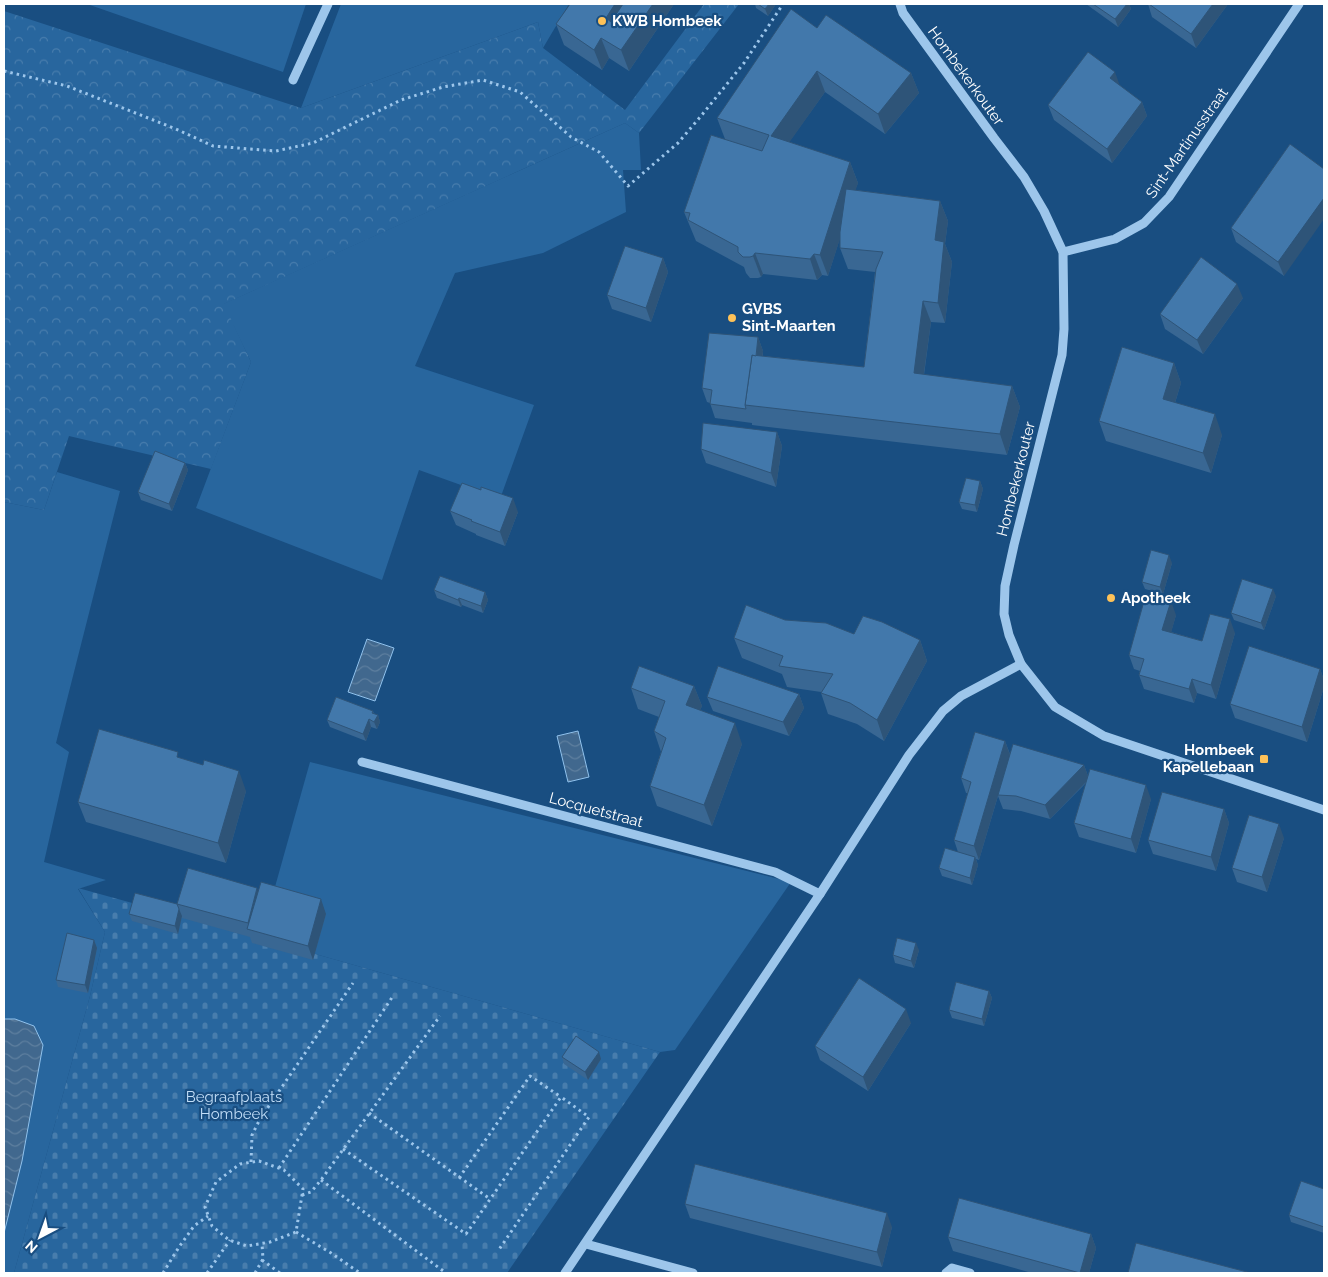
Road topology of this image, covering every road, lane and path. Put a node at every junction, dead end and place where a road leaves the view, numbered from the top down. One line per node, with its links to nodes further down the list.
1 (328, 4): 6 (street)
2 (783, 4): 5 (path)
3 (900, 4): 7 (street, Hombekerkouter)
4 (1299, 4): 7 (street, Sint-Martinusstraat)
5 (4, 71)
6 (294, 80)
7 (1063, 252): 8 (street, Hombekerkouter)
8 (1020, 664): 10 (street, Hombekerkouter); 11 (street)
9 (362, 762): 11 (street, Locquetstraat)
10 (1324, 810)
11 (820, 894): 28 (street)
12 (353, 984): 18 (path)
13 (393, 996): 19 (path)
14 (440, 1016): 16 (path)
15 (561, 1097): 20 (path); 23 (path); 29 (path)
16 (369, 1113): 17 (path); 20 (path)
17 (343, 1149): 21 (path); 23 (path)
18 (251, 1162): 19 (path); 24 (path)
19 (279, 1168): 22 (path)
20 (459, 1178): 23 (path)
21 (321, 1180): 22 (path); 36 (path)
22 (302, 1195): 25 (path)
23 (490, 1200)
24 (208, 1216): 26 (path); 31 (path)
25 (296, 1232): 27 (path); 35 (path)
26 (230, 1240): 27 (path); 32 (path)
27 (262, 1244): 30 (path)
28 (586, 1244): 37 (street); 38 (street)
29 (498, 1251)
30 (262, 1260): 33 (path); 34 (path)
31 (163, 1273)
32 (207, 1273)
33 (255, 1273)
34 (280, 1273)
35 (360, 1273)
36 (446, 1273)
37 (565, 1273)
38 (693, 1273)
39 (946, 1273): 40 (street)
40 (970, 1273)

